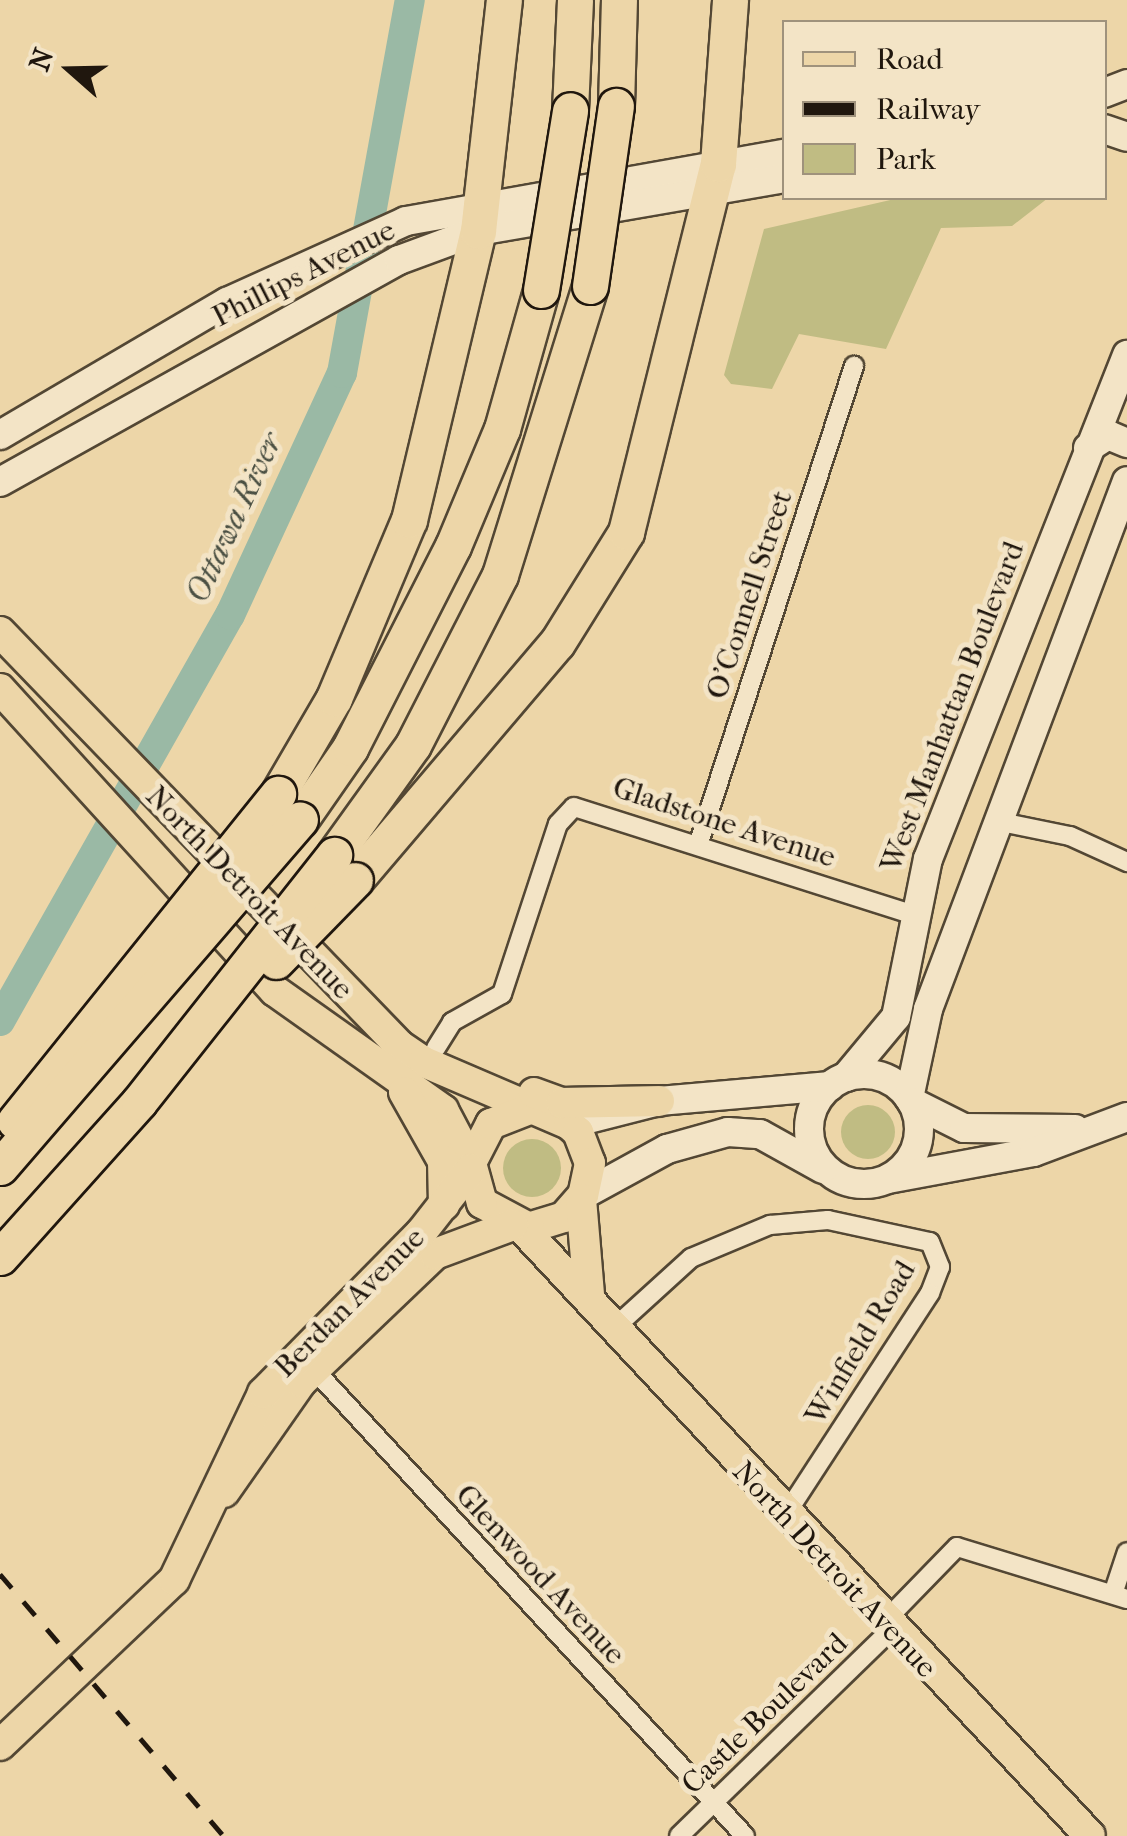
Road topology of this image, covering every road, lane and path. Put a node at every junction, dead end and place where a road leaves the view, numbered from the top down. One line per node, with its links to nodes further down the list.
1 (504, 0): 8 (highway)
2 (575, 0): 19 (highway, bridge)
3 (620, 0): 23 (highway, bridge)
4 (730, 0): 6 (highway)
5 (782, 155): 6 (main road)
6 (716, 177): 7 (main road, Phillips Avenue); 8 (main road, Phillips Avenue); 8 (main road); 23 (highway)
7 (782, 178)
8 (490, 210): 11 (main road, Phillips Avenue); 14 (main road, Phillips Avenue); 19 (highway)
9 (1127, 355): 13 (main road, West Manhattan Boulevard)
10 (854, 366): 21 (street, O'Connell Street)
11 (0, 435)
12 (1127, 444): 13 (main road)
13 (1088, 448): 24 (main road, West Manhattan Boulevard)
14 (0, 482)
15 (1127, 482): 16 (main road)
16 (1120, 520): 20 (main road)
17 (0, 632): 25 (main road, North Detroit Avenue)
18 (0, 690): 28 (main road, North Detroit Avenue)
19 (289, 807): 35 (highway, bridge); 37 (highway, bridge)
20 (1001, 822): 22 (street); 29 (main road)
21 (699, 842): 24 (street, Gladstone Avenue); 26 (street, Gladstone Avenue)
22 (1127, 862)
23 (345, 867): 43 (highway, bridge)
24 (912, 914): 27 (main road, West Manhattan Boulevard)
25 (374, 1019): 26 (main road); 31 (main road, North Detroit Avenue)
26 (436, 1048): 30 (main road)
27 (838, 1081): 29 (main road); 30 (main road); 38 (main road)
28 (399, 1086): 36 (main road, North Detroit Avenue); 41 (main road)
29 (911, 1100): 34 (main road); 39 (main road)
30 (659, 1101): 33 (main road)
31 (532, 1108): 33 (main road); 36 (main road)
32 (1127, 1117): 34 (main road)
33 (568, 1124): 40 (main road)
34 (1082, 1130): 39 (main road)
35 (0, 1140)
36 (471, 1166): 41 (main road, Berdan Avenue); 42 (main road)
37 (0, 1167)
38 (831, 1173): 39 (main road); 40 (main road)
39 (883, 1180)
40 (582, 1197): 42 (main road); 44 (main road)
41 (444, 1205): 46 (main road, Berdan Avenue)
42 (517, 1226): 44 (main road, North Detroit Avenue); 46 (main road, Berdan Avenue)
43 (0, 1257)
44 (589, 1295): 45 (main road, North Detroit Avenue)
45 (613, 1329): 47 (main road, North Detroit Avenue); 47 (street, Winfield Road)
46 (305, 1359): 51 (main road, Berdan Avenue); 52 (street, Glenwood Avenue)
47 (784, 1518): 50 (main road, North Detroit Avenue)
48 (1127, 1552): 49 (street)
49 (1120, 1596): 50 (street, Castle Boulevard)
50 (887, 1627): 52 (street, Castle Boulevard); 55 (main road, North Detroit Avenue)
51 (0, 1746)
52 (713, 1803): 53 (street, Castle Boulevard); 54 (street, Glenwood Avenue)
53 (679, 1836)
54 (745, 1836)
55 (1090, 1836)

